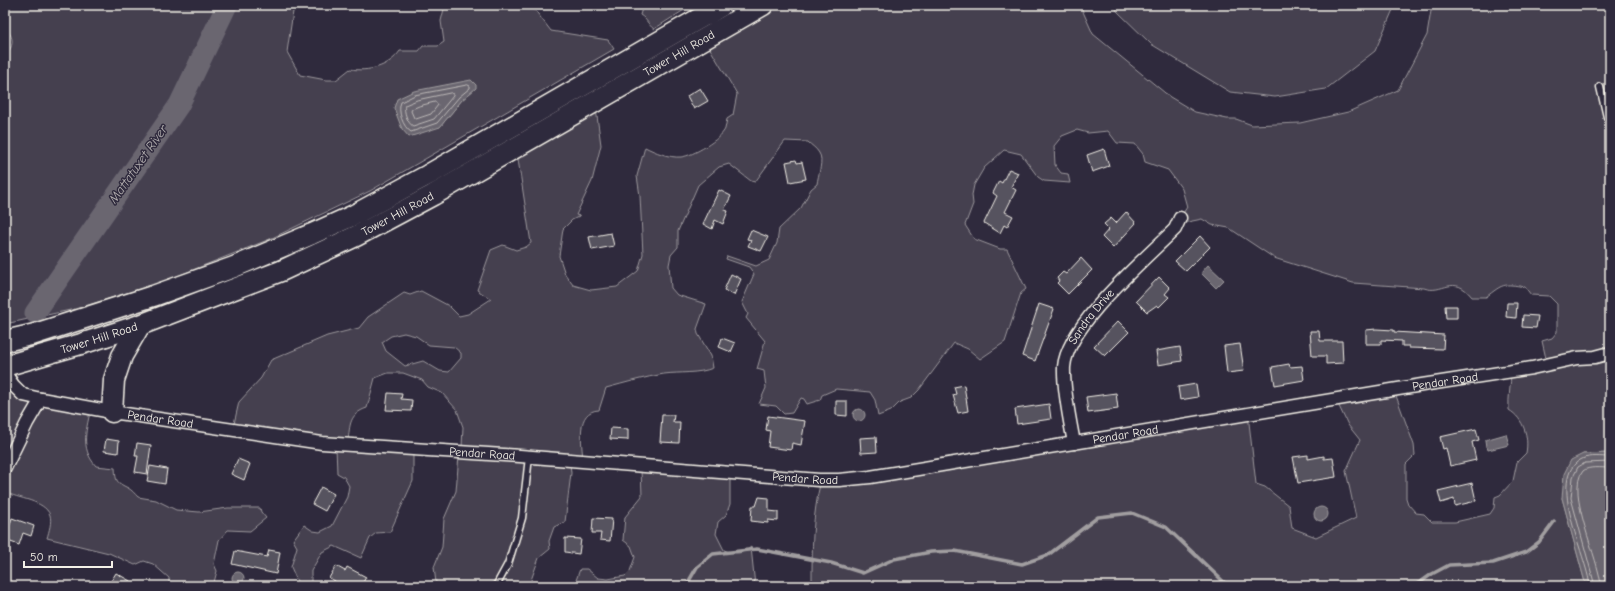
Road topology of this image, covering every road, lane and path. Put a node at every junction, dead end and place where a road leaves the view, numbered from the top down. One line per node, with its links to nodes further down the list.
1 (763, 5): 6 (highway, Tower Hill Road)
2 (716, 8): 7 (highway, Tower Hill Road)
3 (1600, 87): 4 (lane)
4 (1610, 120)
5 (1180, 218): 13 (street, Sandra Drive)
6 (140, 325): 9 (highway, Tower Hill Road); 12 (highway)
7 (5, 341)
8 (1610, 353): 13 (street, Pendar Road)
9 (5, 366)
10 (5, 373): 11 (street, Pendar Road)
11 (41, 399): 12 (street, Pendar Road); 15 (street)
12 (112, 412): 14 (street, Pendar Road)
13 (1074, 443): 14 (street, Pendar Road)
14 (529, 457): 16 (lane)
15 (5, 468)
16 (496, 586)

